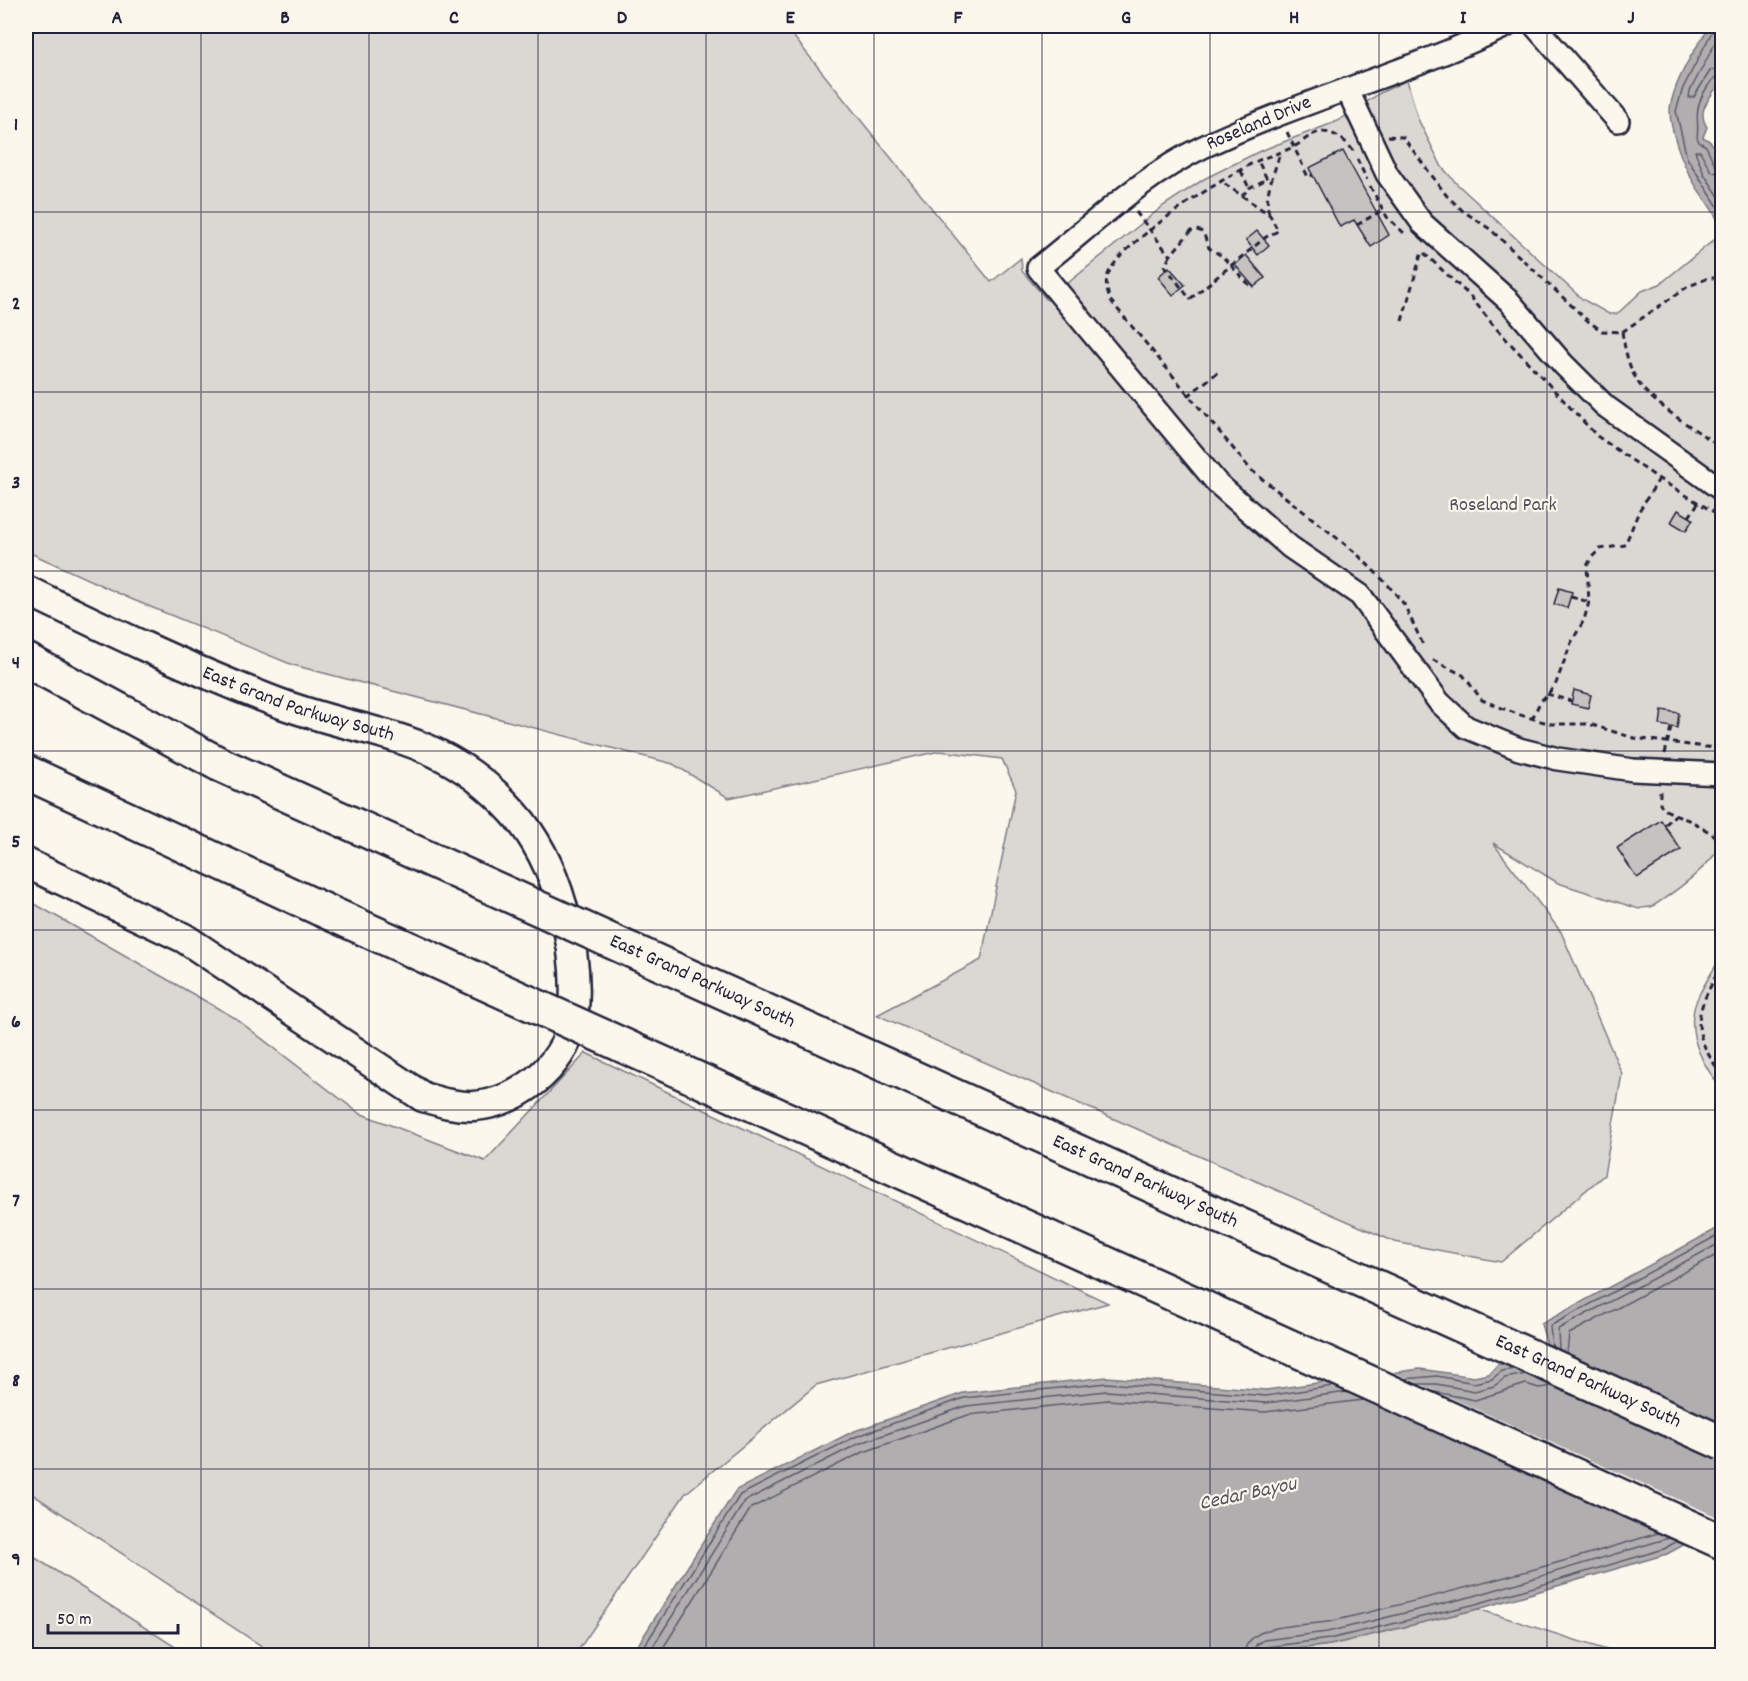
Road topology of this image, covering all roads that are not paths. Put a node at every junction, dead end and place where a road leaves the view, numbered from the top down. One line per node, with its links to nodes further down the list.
1 (1506, 26): 3 (street, Roseland Drive)
2 (1535, 26): 4 (street)
3 (1347, 89): 5 (street); 11 (street, Roseland Drive)
4 (1618, 121)
5 (1722, 490)
6 (26, 590): 14 (street, East Grand Parkway South)
7 (26, 660): 9 (highway)
8 (26, 677): 9 (highway, East Grand Parkway South)
9 (219, 764): 15 (highway, East Grand Parkway South, bridge)
10 (26, 772): 13 (highway)
11 (1722, 774)
12 (26, 781): 13 (highway)
13 (140, 827): 16 (highway, bridge)
14 (26, 863)
15 (1722, 1443)
16 (1722, 1542)

